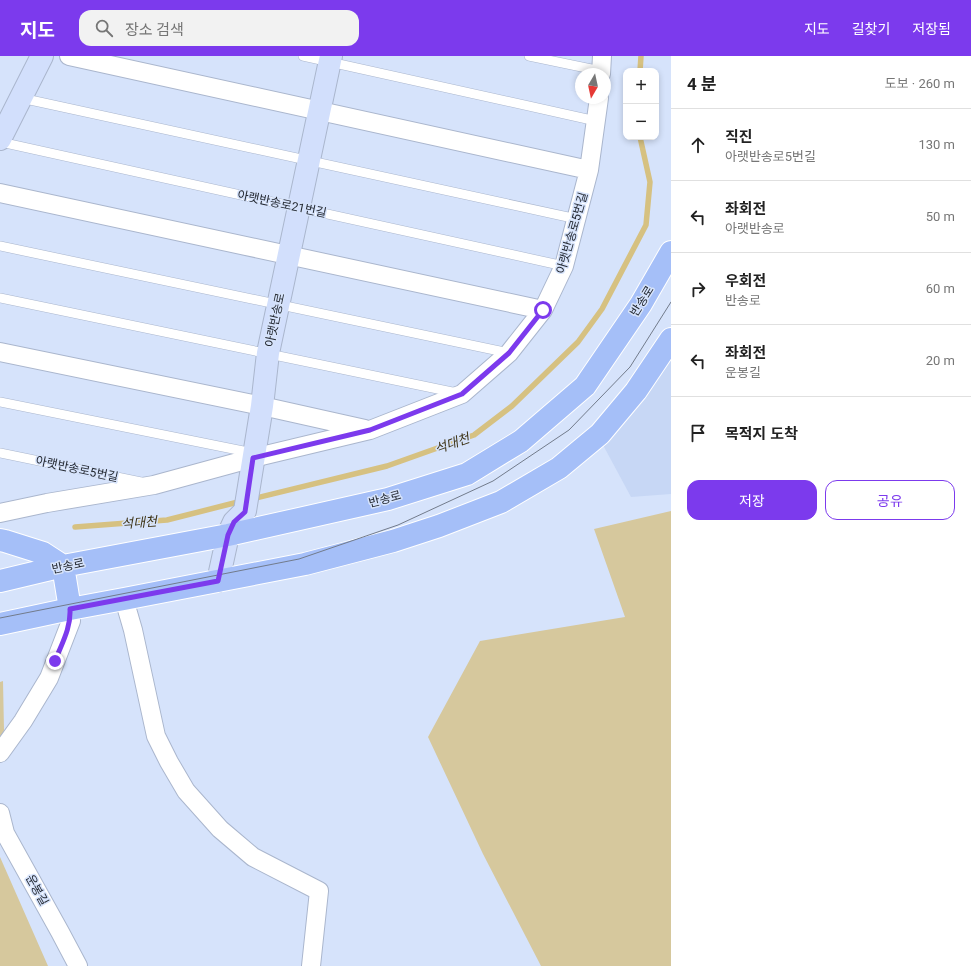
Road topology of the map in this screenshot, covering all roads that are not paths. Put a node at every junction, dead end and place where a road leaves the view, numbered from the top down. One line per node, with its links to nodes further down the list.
1 (42, 56): 7 (main road)
2 (69, 56): 9 (street)
3 (303, 56): 5 (lane)
4 (529, 56): 6 (lane)
5 (331, 59): 9 (main road, 아랫반송로); 10 (lane)
6 (601, 67)
7 (21, 98): 11 (main road); 13 (lane)
8 (598, 104): 10 (street, 아랫반송로5번길)
9 (319, 112): 13 (main road, 아랫반송로); 14 (street)
10 (596, 121): 14 (street, 아랫반송로5번길)
11 (0, 139)
12 (0, 142): 16 (lane, 아랫반송로21번길)
13 (309, 161): 16 (main road, 아랫반송로); 17 (lane)
14 (588, 170): 17 (street, 아랫반송로5번길)
15 (0, 193): 20 (street)
16 (299, 208): 20 (main road, 아랫반송로); 21 (lane, 아랫반송로21번길)
17 (577, 219): 21 (street, 아랫반송로5번길)
18 (0, 246): 23 (lane)
19 (671, 252): 37 (main road, 반송로)
20 (289, 254): 23 (main road, 아랫반송로); 24 (street)
21 (564, 266): 24 (street, 아랫반송로5번길)
22 (0, 298): 27 (lane)
23 (278, 304): 27 (main road, 아랫반송로); 28 (lane)
24 (543, 310): 28 (street, 아랫반송로5번길)
25 (671, 339): 41 (main road)
26 (0, 352): 31 (street)
27 (268, 353): 29 (lane); 31 (main road, 아랫반송로)
28 (509, 353): 29 (street, 아랫반송로5번길)
29 (462, 394): 32 (street, 아랫반송로5번길)
30 (0, 402): 34 (lane)
31 (262, 406): 32 (street); 34 (main road, 아랫반송로)
32 (370, 430): 34 (street, 아랫반송로5번길)
33 (0, 453): 35 (lane, 아랫반송로5번길)
34 (253, 458): 35 (street, 아랫반송로5번길); 37 (main road, 아랫반송로)
35 (154, 485): 36 (street, 아랫반송로5번길)
36 (0, 512)
37 (228, 535): 39 (main road, 반송로); 41 (main road, 아랫반송로)
38 (0, 540): 39 (main road)
39 (63, 566): 40 (main road, 반송로); 43 (main road)
40 (0, 581)
41 (218, 581): 42 (main road)
42 (124, 599): 43 (main road); 48 (street)
43 (70, 609): 44 (main road); 45 (street)
44 (0, 624)
45 (0, 753)
46 (0, 813): 47 (street, 운봉길)
47 (78, 966)
48 (311, 966)

